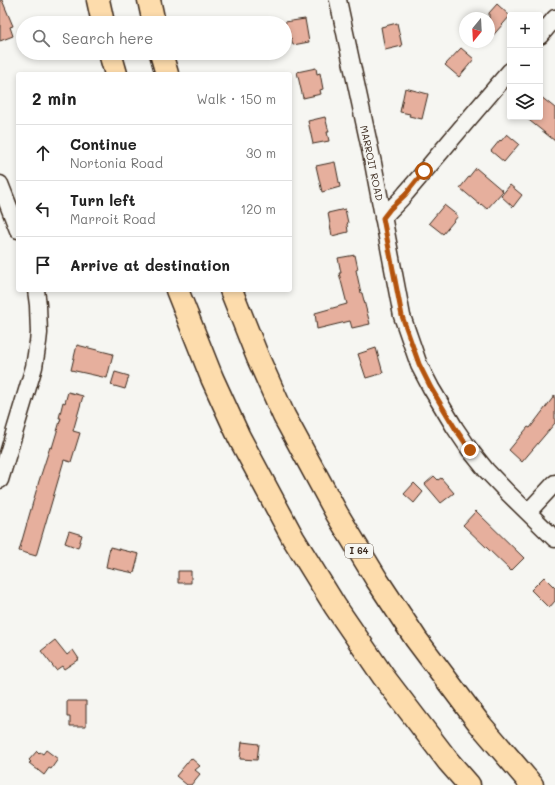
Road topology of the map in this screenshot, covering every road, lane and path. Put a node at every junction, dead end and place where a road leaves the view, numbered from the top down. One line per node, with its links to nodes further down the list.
1 (98, 0): 4 (highway)
2 (149, 0): 5 (highway)
3 (338, 0): 14 (street, MARROIT ROAD)
4 (101, 16)
5 (152, 16)
6 (555, 18): 7 (street)
7 (543, 32)
8 (112, 60): 10 (highway)
9 (164, 60): 11 (highway)
10 (115, 72)
11 (167, 72)
12 (507, 75): 14 (street)
13 (0, 184): 15 (street)
14 (383, 218): 21 (street, MARROIT ROAD)
15 (16, 225)
16 (36, 292): 19 (street)
17 (178, 292): 23 (highway)
18 (232, 292): 24 (highway, I 64)
19 (0, 480)
20 (555, 482): 21 (street)
21 (528, 512): 22 (street, MARROIT ROAD)
22 (555, 539)
23 (469, 785)
24 (532, 785)

